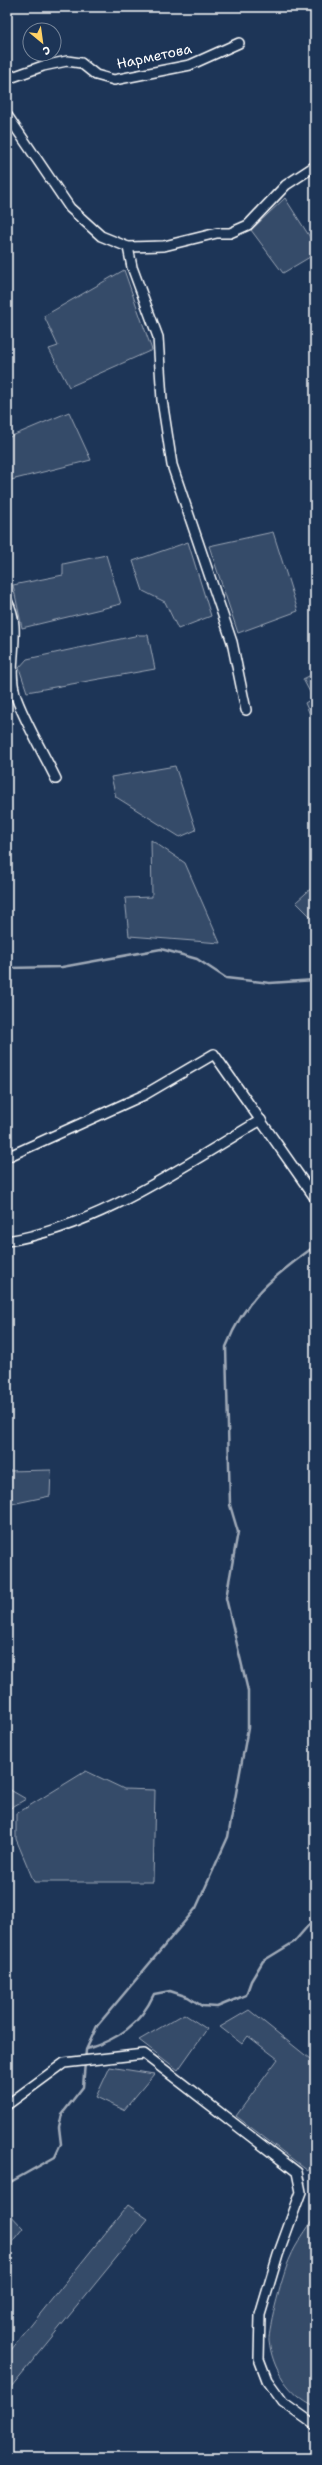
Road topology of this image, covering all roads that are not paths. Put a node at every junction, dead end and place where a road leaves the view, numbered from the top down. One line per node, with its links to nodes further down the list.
1 (239, 43): 2 (street, Нарметова)
2 (7, 79)
3 (7, 115): 5 (street)
4 (315, 166): 5 (street)
5 (128, 247): 7 (street)
6 (7, 601): 8 (street)
7 (246, 710)
8 (56, 780)
9 (261, 1120): 10 (street); 11 (street); 12 (street)
10 (7, 1157)
11 (315, 1198)
12 (7, 1241)
13 (7, 2105): 14 (street)
14 (315, 2425)

